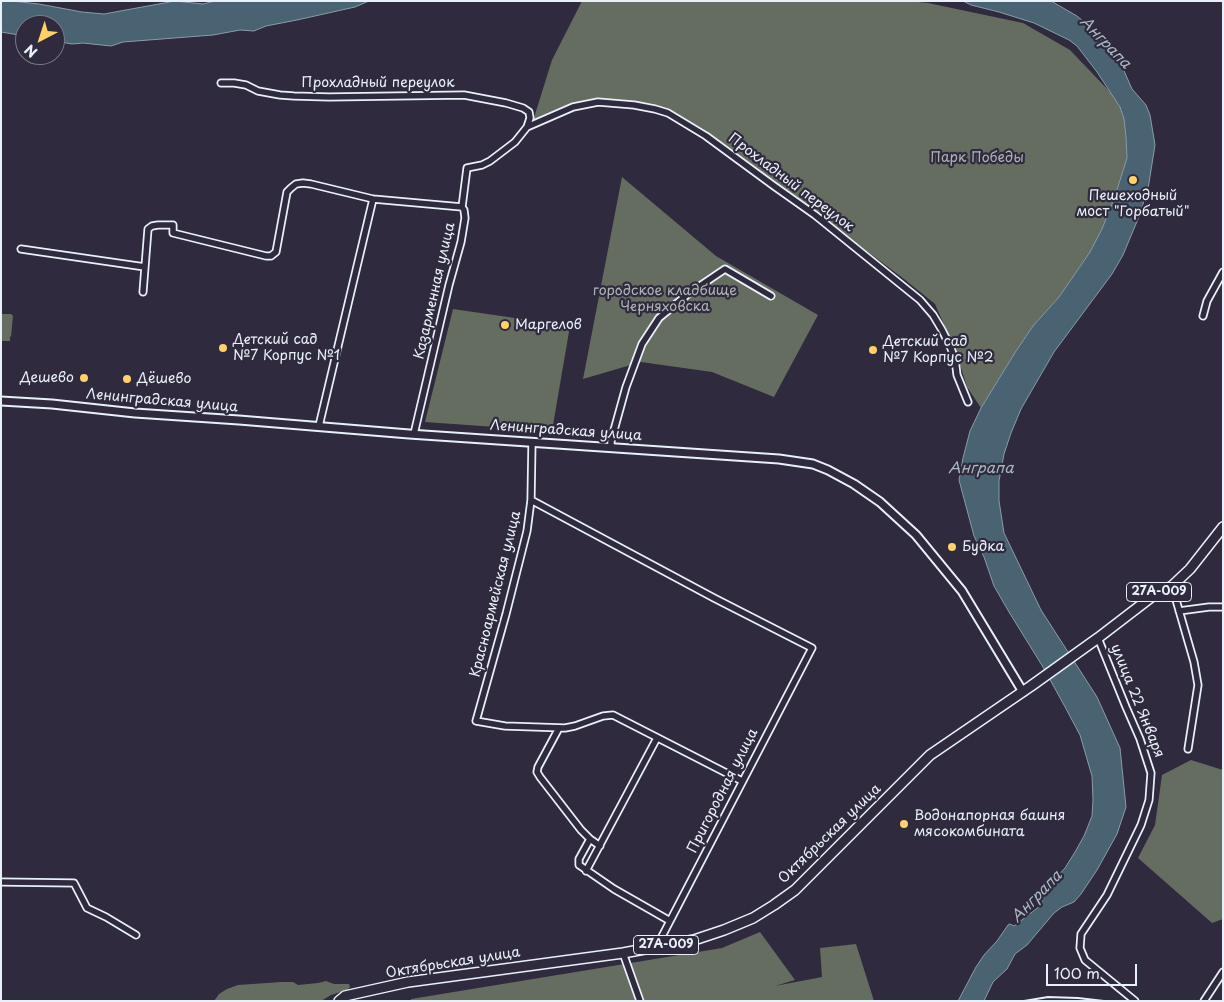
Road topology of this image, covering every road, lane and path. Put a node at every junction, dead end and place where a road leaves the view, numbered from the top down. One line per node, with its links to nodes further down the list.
1 (221, 83): 2 (street, Прохладный переулок)
2 (527, 127): 4 (street); 12 (street, Прохладный переулок)
3 (373, 199): 4 (street, Казарменная улица); 6 (street, Казарменная улица); 13 (street)
4 (462, 207): 14 (street, Казарменная улица)
5 (21, 249): 6 (street)
6 (145, 267): 8 (street)
7 (1223, 272): 10 (street)
8 (144, 292)
9 (771, 296): 16 (street)
10 (1203, 316)
11 (1, 401): 13 (street, Ленинградская улица)
12 (968, 402)
13 (319, 426): 14 (street, Ленинградская улица)
14 (414, 434): 15 (street, Ленинградская улица)
15 (532, 442): 16 (street, Ленинградская улица); 17 (street, Красноармейская улица)
16 (611, 447): 23 (street, Ленинградская улица)
17 (531, 500): 24 (street, Красноармейская улица); 27 (street, Пригородная улица)
18 (1223, 527): 19 (main road, 27А-009)
19 (1172, 586): 21 (street); 22 (main road, 27А-009)
20 (1223, 607): 21 (street)
21 (1180, 611): 26 (street)
22 (1098, 638): 23 (main road, 27А-009); 39 (street, улица 22 Января)
23 (1022, 692): 34 (main road, Октябрьская улица / 27А-009)
24 (559, 728): 25 (street); 28 (street)
25 (657, 738): 27 (street); 29 (street)
26 (1188, 749)
27 (742, 781): 32 (street, Пригородная улица)
28 (590, 839): 29 (street); 30 (street)
29 (600, 846): 30 (street)
30 (586, 871): 32 (street)
31 (1, 882): 33 (street)
32 (670, 921): 34 (street, Пригородная улица)
33 (136, 935)
34 (657, 946): 35 (main road, Октябрьская улица / 27А-009)
35 (622, 953): 37 (main road, Октябрьская улица / 27А-009); 38 (street)
36 (1223, 972): 40 (street)
37 (339, 1001)
38 (640, 1001)
39 (1135, 1001)
40 (1204, 1001)

